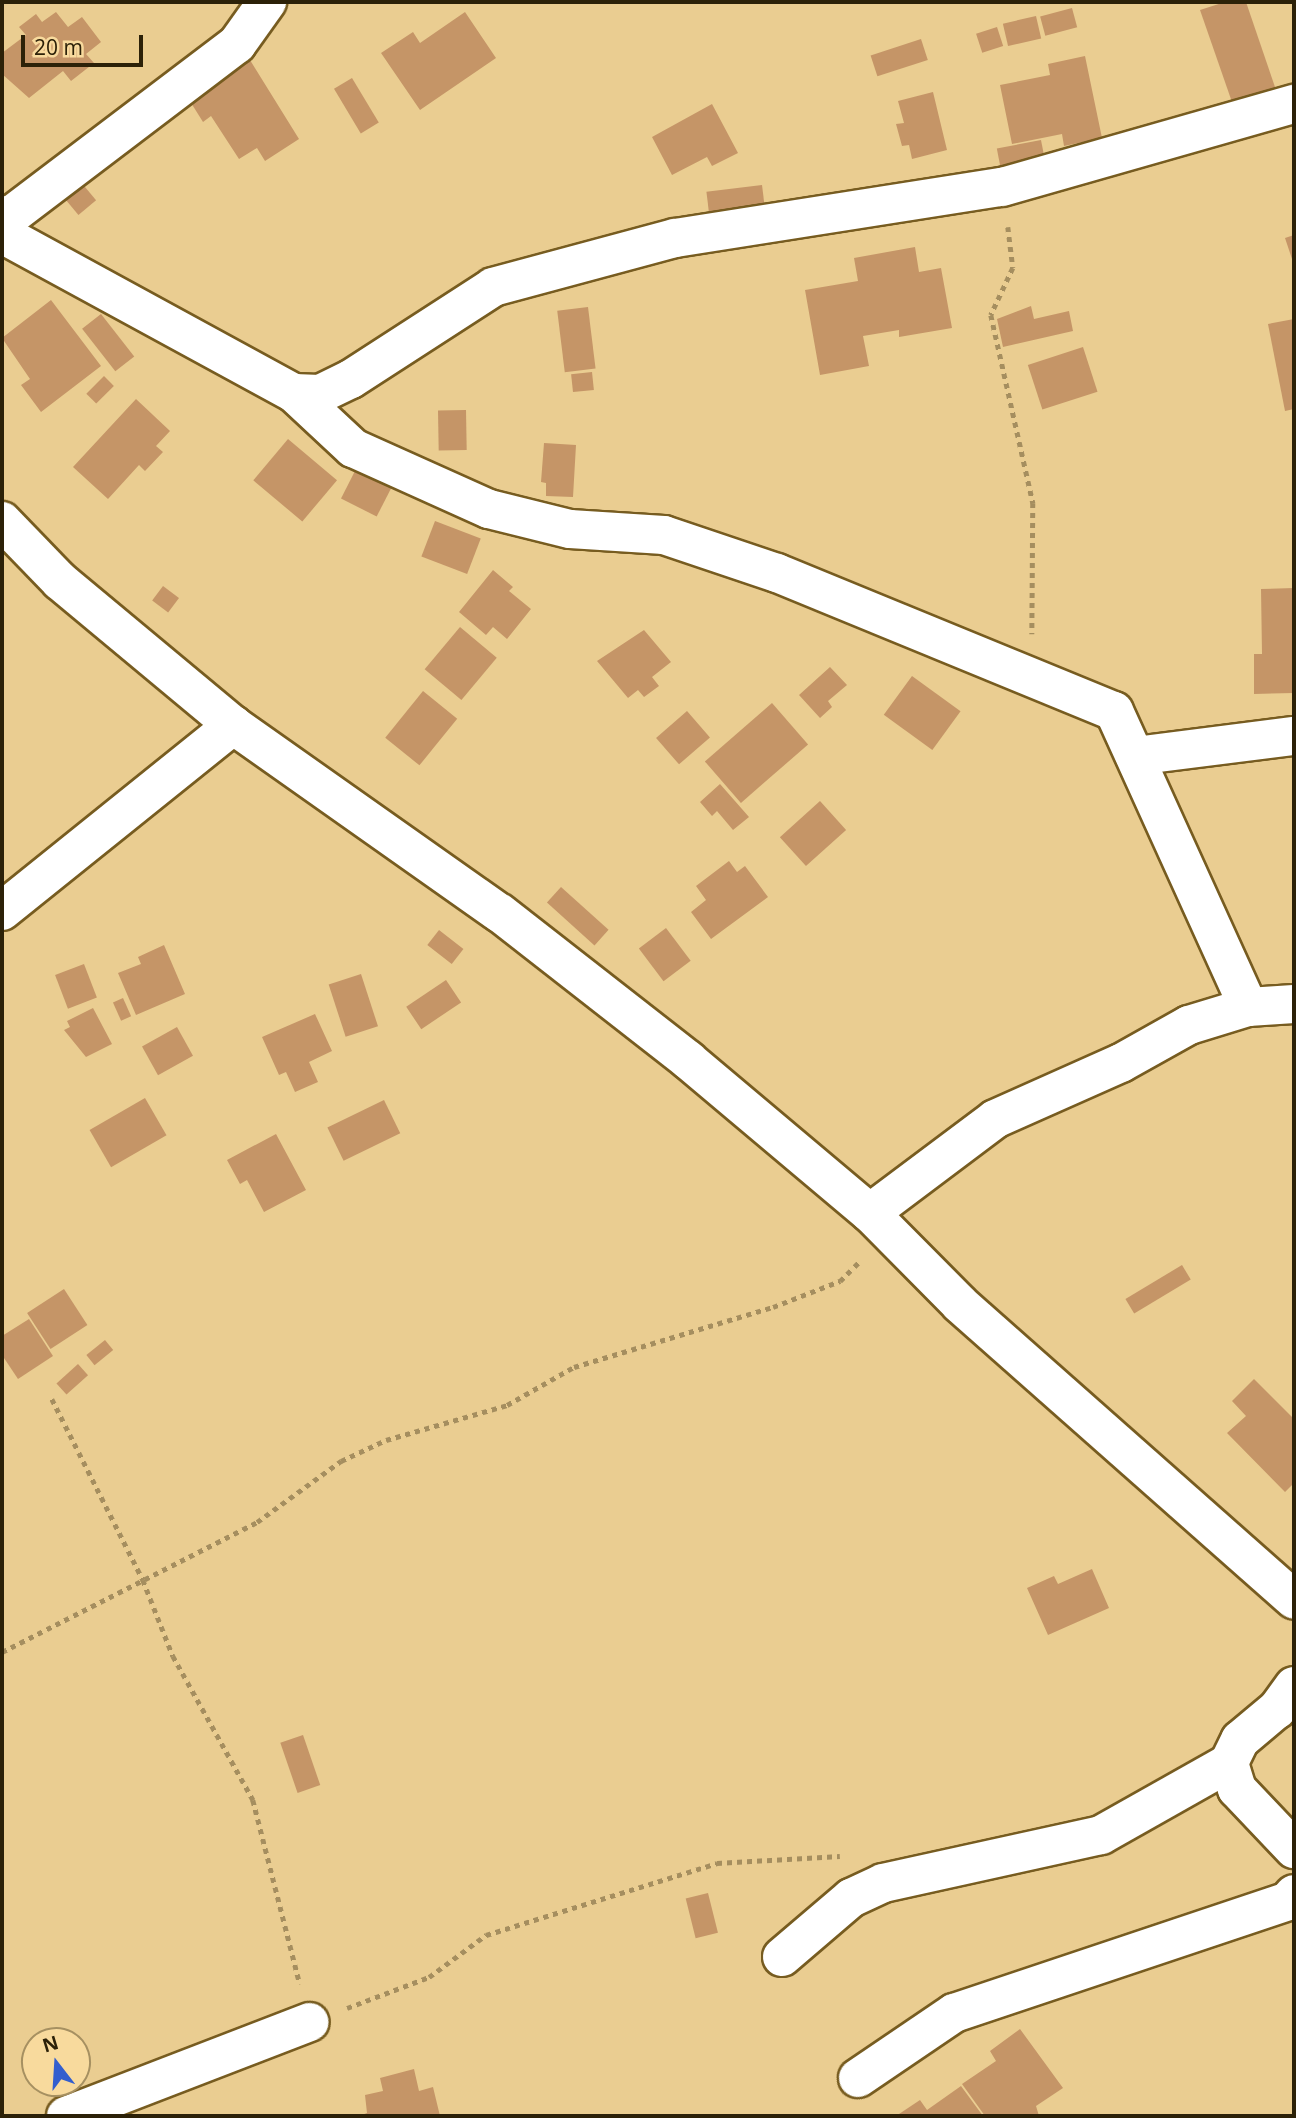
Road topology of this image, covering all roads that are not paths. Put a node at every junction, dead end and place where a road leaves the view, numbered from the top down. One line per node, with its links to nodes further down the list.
1 (267, 2): 3 (street)
2 (1294, 104): 5 (street)
3 (2, 216)
4 (2, 234): 5 (street)
5 (294, 393): 9 (street)
6 (2, 521): 7 (street)
7 (233, 725): 10 (street); 13 (street)
8 (1294, 736): 9 (street)
9 (1135, 756): 12 (street)
10 (2, 911)
11 (1294, 1004): 12 (street)
12 (1248, 1007): 13 (street)
13 (880, 1223): 14 (street)
14 (1294, 1600)
15 (1294, 1686): 16 (street)
16 (1229, 1763): 17 (street); 19 (street)
17 (1294, 1849)
18 (1294, 1894): 21 (street)
19 (782, 1957)
20 (310, 2022): 22 (street)
21 (858, 2078)
22 (66, 2116)

